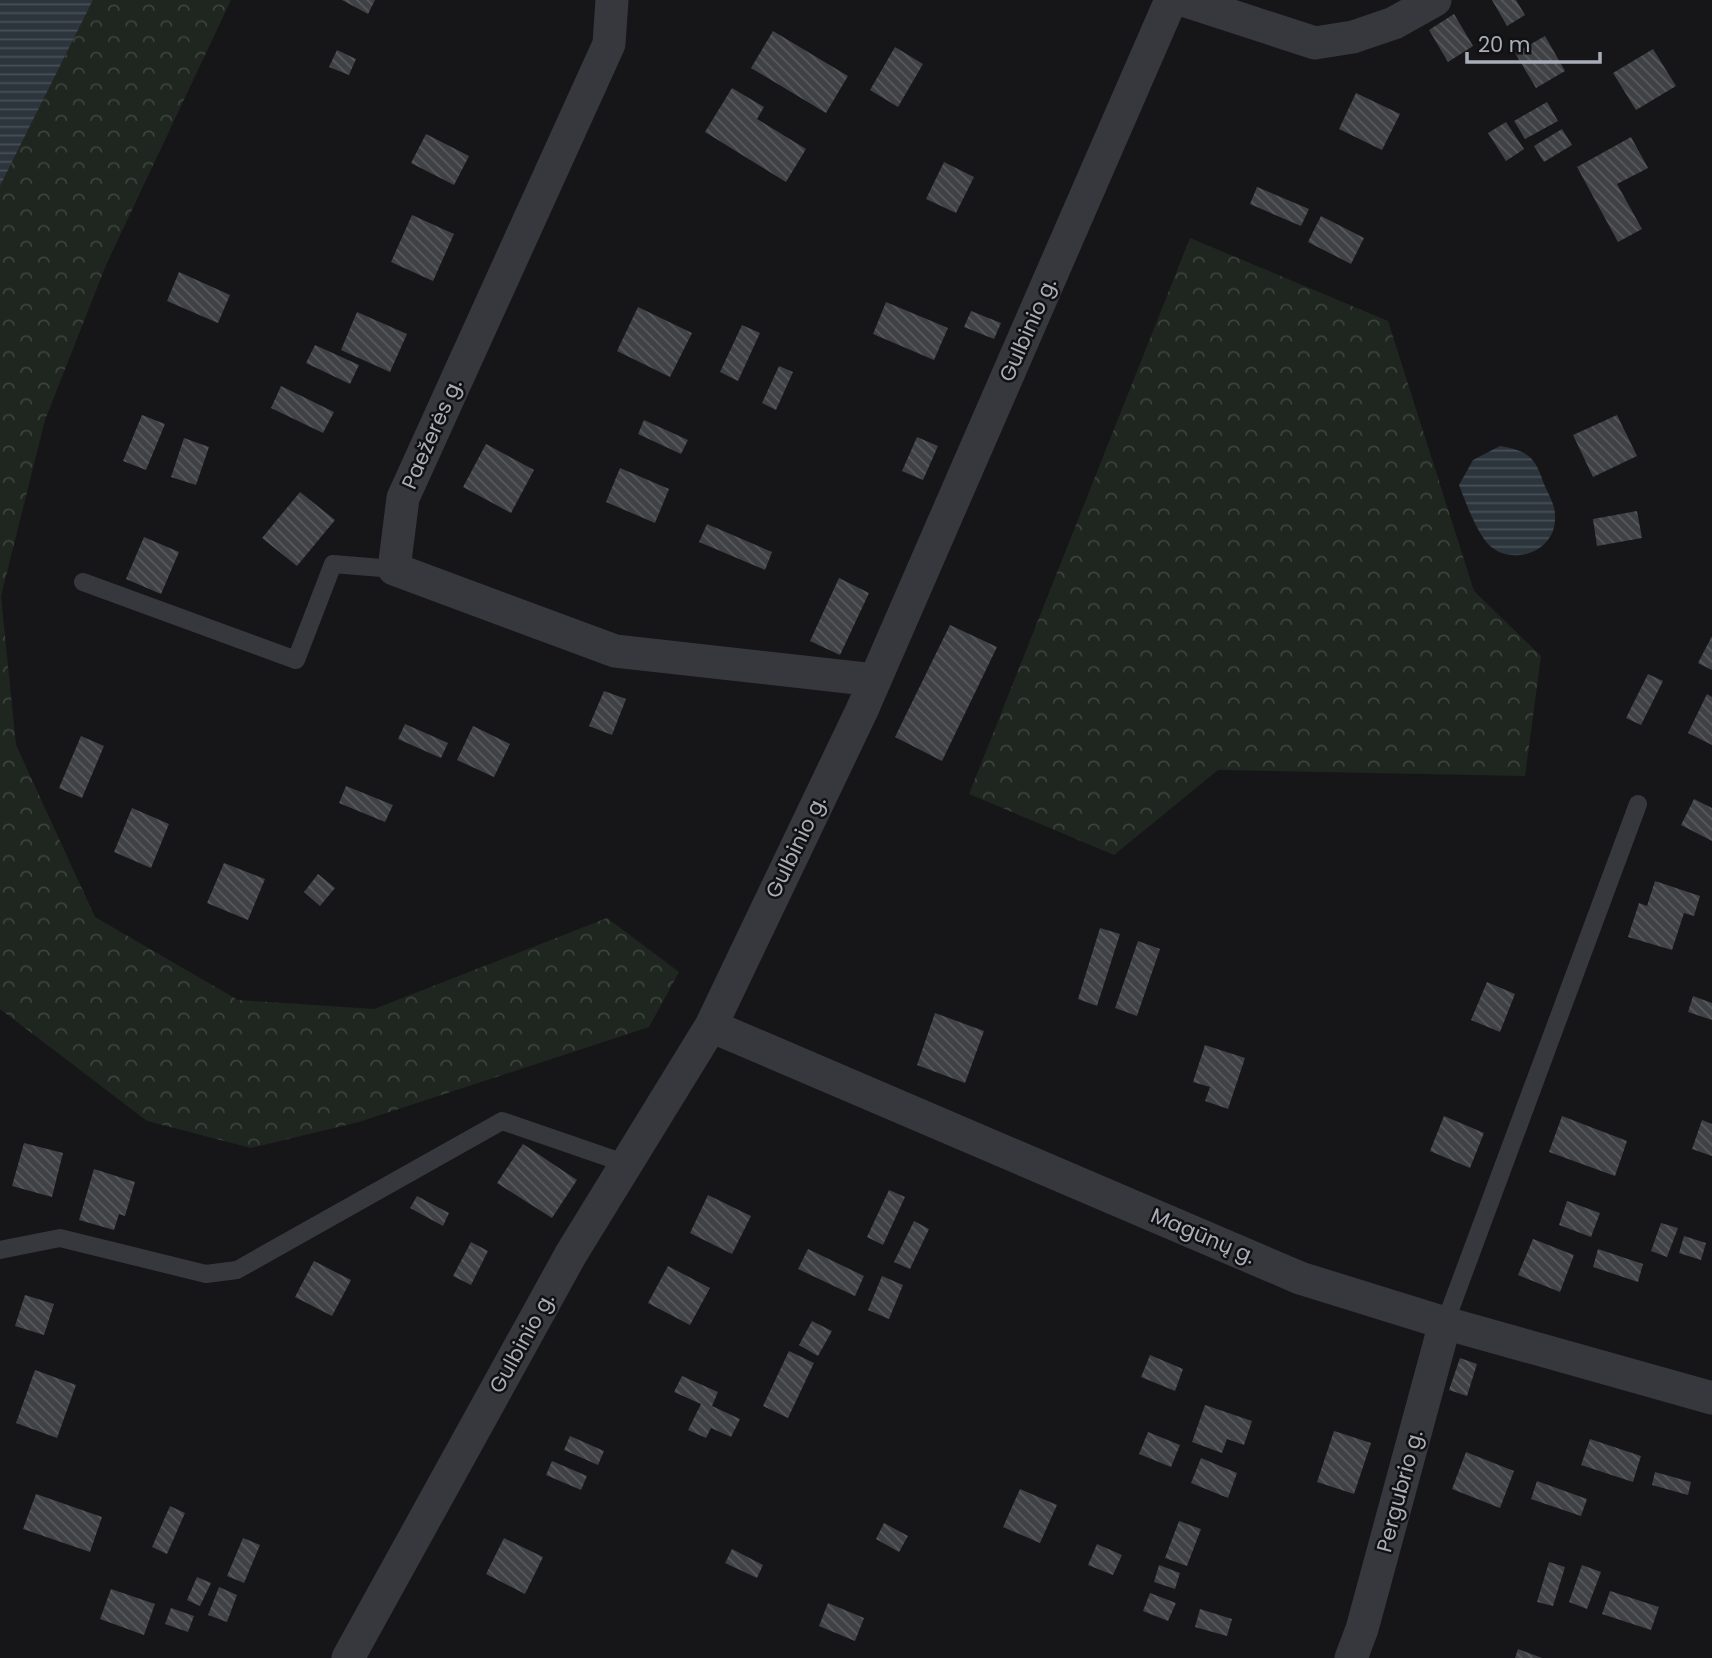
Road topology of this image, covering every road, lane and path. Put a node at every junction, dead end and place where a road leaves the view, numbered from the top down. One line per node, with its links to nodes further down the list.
1 (612, 0): 5 (street, Paežerės g.)
2 (1171, 0): 7 (street, Gulbinio g.)
3 (1183, 0): 4 (street)
4 (1436, 0)
5 (394, 569): 6 (lane); 7 (street)
6 (83, 582)
7 (875, 680): 9 (street, Gulbinio g.)
8 (1638, 804): 12 (lane)
9 (711, 1026): 10 (street, Gulbinio g.); 12 (street, Magūnų g.)
10 (626, 1164): 11 (lane); 14 (street, Gulbinio g.)
11 (0, 1250)
12 (1445, 1323): 13 (street, Magūnų g.); 15 (street, Pergubrio g.)
13 (1712, 1398)
14 (348, 1658)
15 (1351, 1658)

